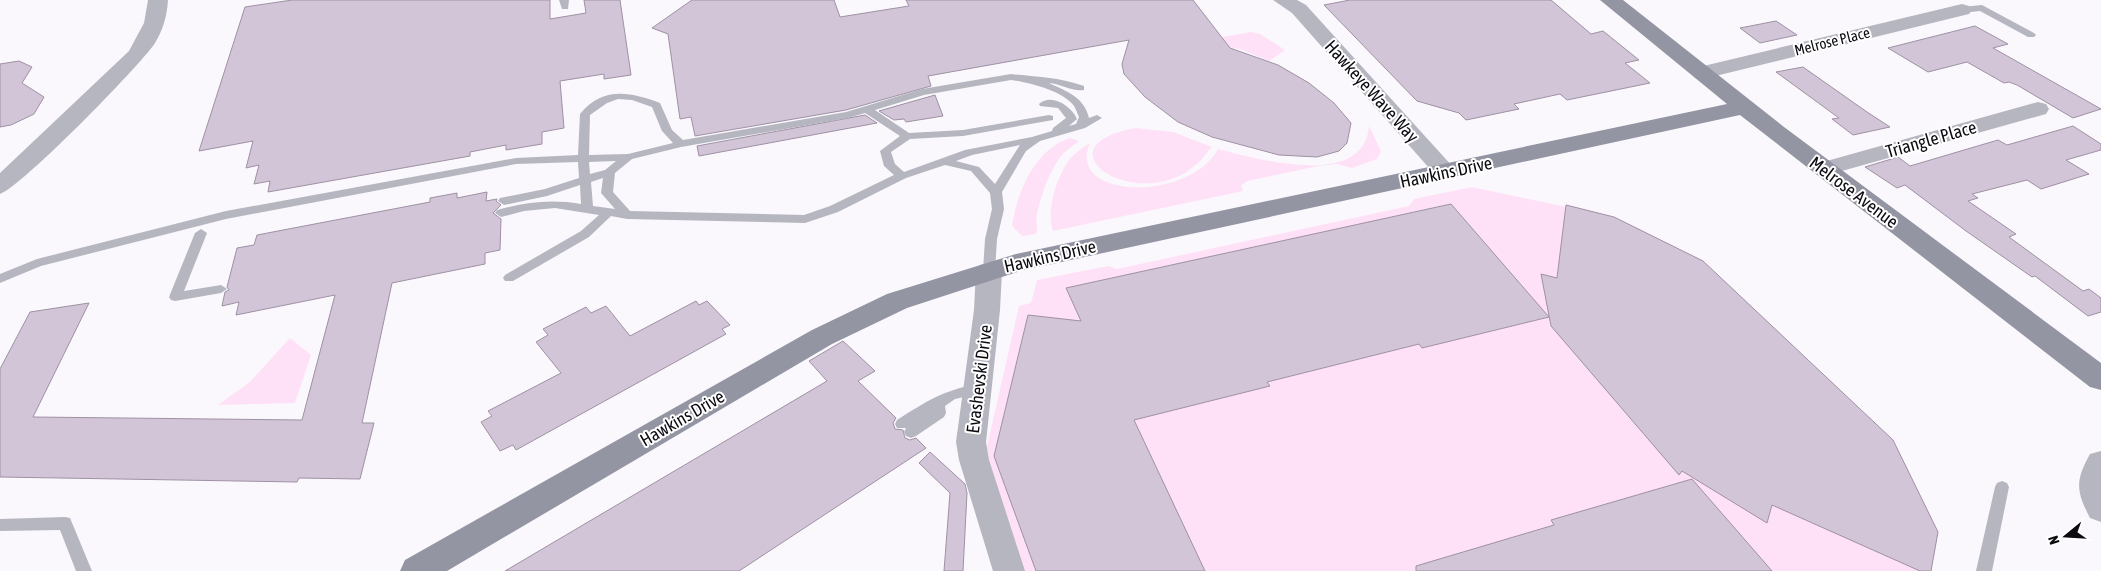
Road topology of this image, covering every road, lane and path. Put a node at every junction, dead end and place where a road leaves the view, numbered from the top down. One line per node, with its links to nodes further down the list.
1 (158, 0): 28 (street)
2 (1617, 1): 6 (street, Melrose Avenue)
3 (1293, 3): 25 (street, Hawkeye Wave Way)
4 (1962, 10): 5 (lane); 6 (street, Melrose Place)
5 (2031, 35)
6 (1703, 73): 10 (street, Melrose Avenue)
7 (1030, 79): 8 (lane); 12 (lane); 15 (lane)
8 (1080, 88)
9 (1044, 104): 17 (lane)
10 (1746, 107): 23 (street, Melrose Avenue); 25 (street, Hawkins Drive)
11 (2038, 109): 23 (street, Triangle Place)
12 (866, 110): 16 (lane); 19 (lane)
13 (1049, 118): 16 (lane)
14 (1097, 118): 15 (lane)
15 (1081, 126): 17 (lane)
16 (906, 136): 26 (lane)
17 (1049, 136): 18 (lane)
18 (1036, 139): 22 (lane); 29 (lane)
19 (681, 144): 20 (lane); 21 (lane)
20 (628, 156): 21 (lane); 24 (lane)
21 (583, 158): 27 (lane); 36 (lane)
22 (944, 161): 26 (lane); 29 (lane)
23 (1824, 169): 38 (street, Melrose Avenue)
24 (609, 172): 27 (lane); 32 (lane)
25 (1445, 172): 34 (street, Hawkins Drive)
26 (902, 176): 32 (lane)
27 (584, 180): 30 (lane); 30 (lane)
28 (0, 186)
29 (996, 192): 34 (lane)
30 (587, 207): 31 (lane)
31 (610, 211): 32 (lane); 35 (lane)
32 (627, 214)
33 (201, 233): 37 (lane)
34 (989, 271): 39 (street, Evashevski Drive); 46 (street, Hawkins Drive)
35 (509, 278)
36 (0, 279)
37 (221, 289)
38 (2101, 379)
39 (976, 389): 40 (lane); 47 (street, Evashevski Drive)
40 (906, 428)
41 (2101, 464): 43 (street)
42 (2002, 487): 48 (lane)
43 (2101, 508)
44 (0, 525): 45 (lane)
45 (84, 571)
46 (417, 571)
47 (1009, 571)
48 (1984, 571)

